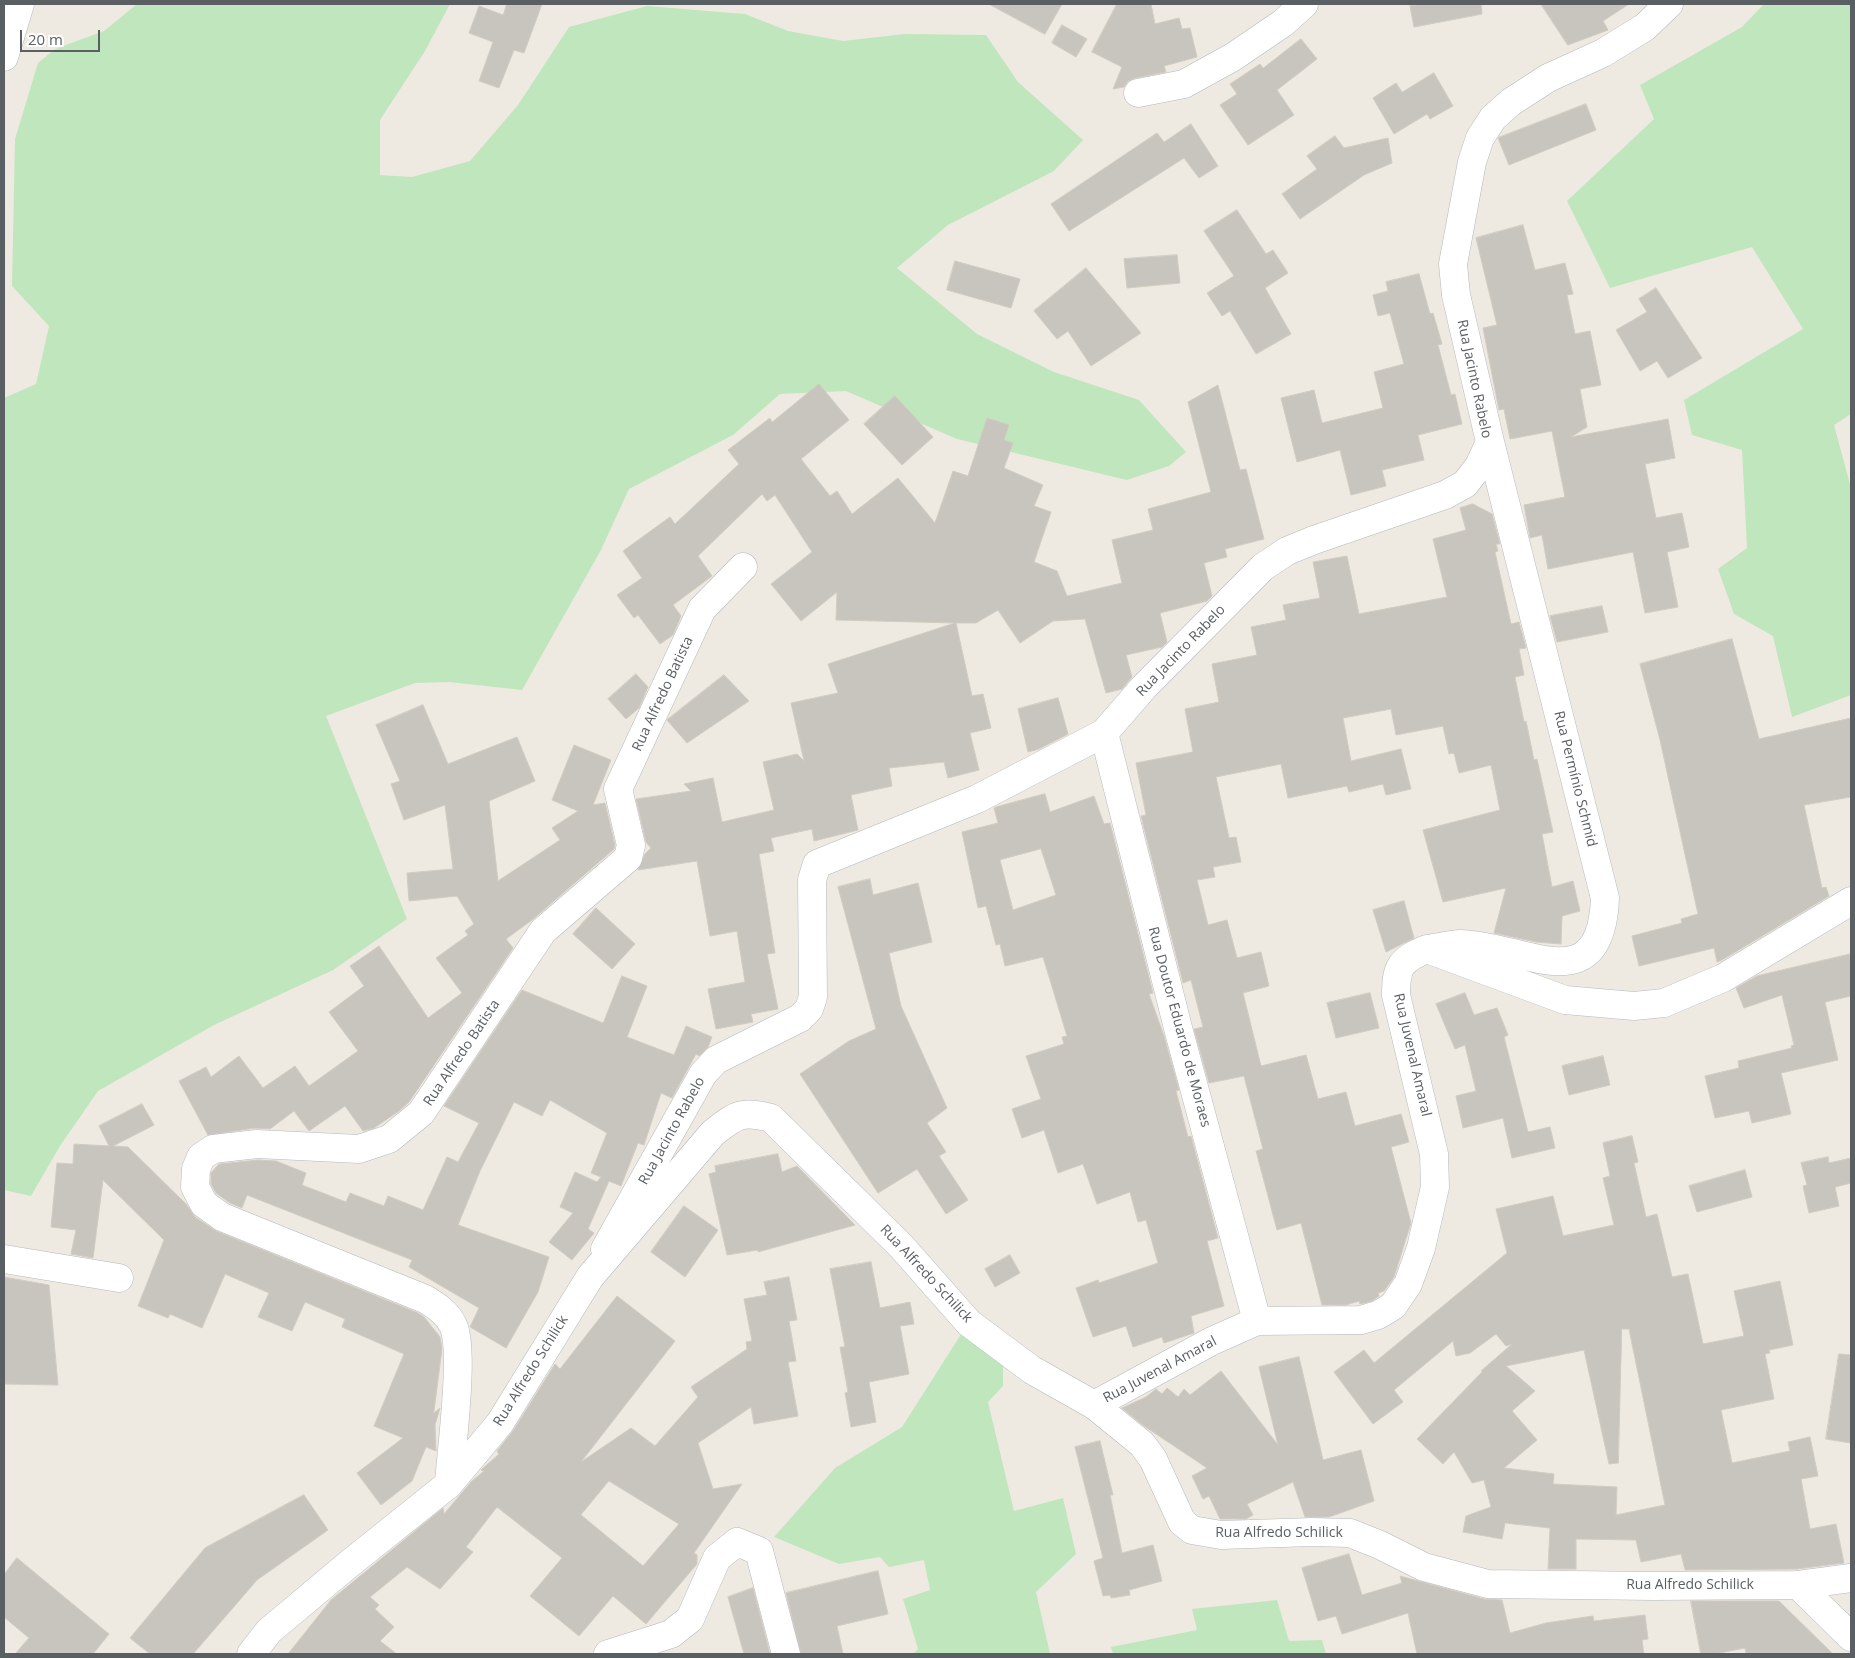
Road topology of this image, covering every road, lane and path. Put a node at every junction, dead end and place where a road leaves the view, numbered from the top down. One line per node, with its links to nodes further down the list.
1 (20, 4): 4 (street)
2 (1304, 4): 5 (street)
3 (1669, 4): 6 (street, Rua Jacinto Rabelo)
4 (4, 57)
5 (1138, 93)
6 (1490, 442): 8 (street, Rua Jacinto Rabelo); 10 (street, Rua Permínio Schmid)
7 (743, 567): 16 (street, Rua Alfredo Batista)
8 (1104, 732): 12 (street, Rua Jacinto Rabelo); 14 (street, Rua Doutor Eduardo de Moraes)
9 (1851, 901): 10 (street)
10 (1427, 950): 14 (street, Rua Juvenal Amaral)
11 (4, 1259): 13 (street)
12 (590, 1277): 15 (street, Rua Alfredo Schilick); 16 (street, Rua Alfredo Schilick)
13 (120, 1278)
14 (1258, 1321): 15 (street, Rua Juvenal Amaral)
15 (1094, 1405): 18 (street, Rua Alfredo Schilick)
16 (449, 1484): 20 (street, Rua Alfredo Schilick)
17 (1851, 1578): 18 (street, Rua Alfredo Schilick)
18 (1798, 1585): 19 (street)
19 (1851, 1637)
20 (251, 1654)
21 (608, 1654): 22 (street)
22 (786, 1654)

